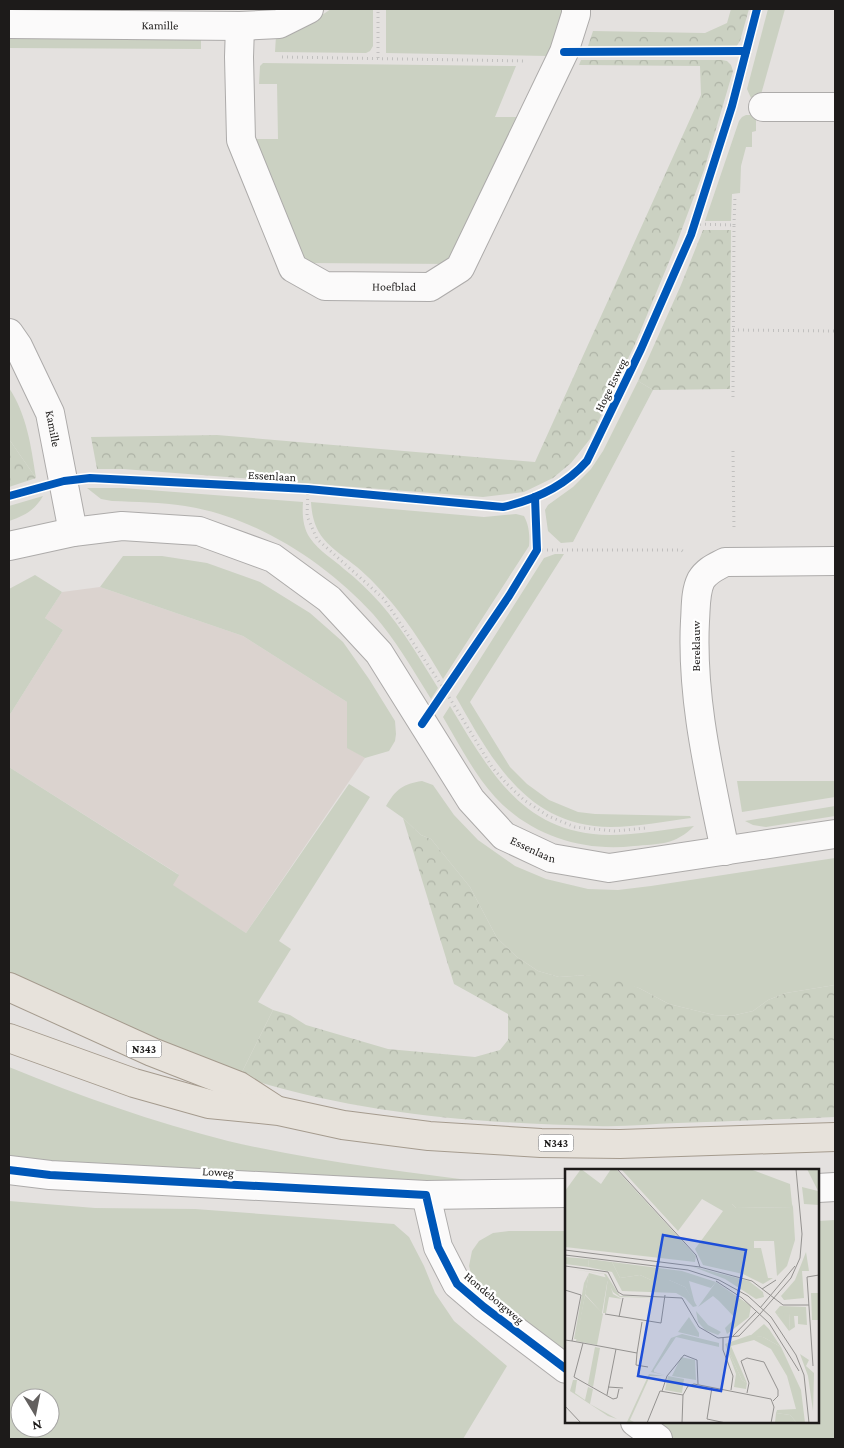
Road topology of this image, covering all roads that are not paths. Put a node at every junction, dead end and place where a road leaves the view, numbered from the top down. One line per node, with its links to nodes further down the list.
1 (309, 9): 5 (street, Kamille)
2 (576, 9): 5 (street, Hoefblad)
3 (90, 16): 4 (street, Kamille); 5 (street, Kamille)
4 (9, 24)
5 (240, 26)
6 (763, 107): 7 (street)
7 (835, 107)
8 (9, 333): 9 (street, Kamille)
9 (73, 532): 10 (street, Essenlaan); 13 (street, Essenlaan)
10 (9, 546)
11 (835, 561): 13 (street, Bereklauw)
12 (835, 834): 13 (street, Essenlaan)
13 (725, 851)
14 (9, 987): 16 (main road, N343)
15 (9, 1038): 16 (main road, N343)
16 (279, 1111): 17 (main road, N343)
17 (835, 1137)
18 (9, 1170): 22 (street, Loweg)
19 (835, 1187): 20 (street)
20 (819, 1188)
21 (565, 1193): 22 (street, Loweg)
22 (426, 1195): 23 (street, Hondeborgweg)
23 (565, 1368)
24 (636, 1423): 25 (street)
25 (658, 1439)

